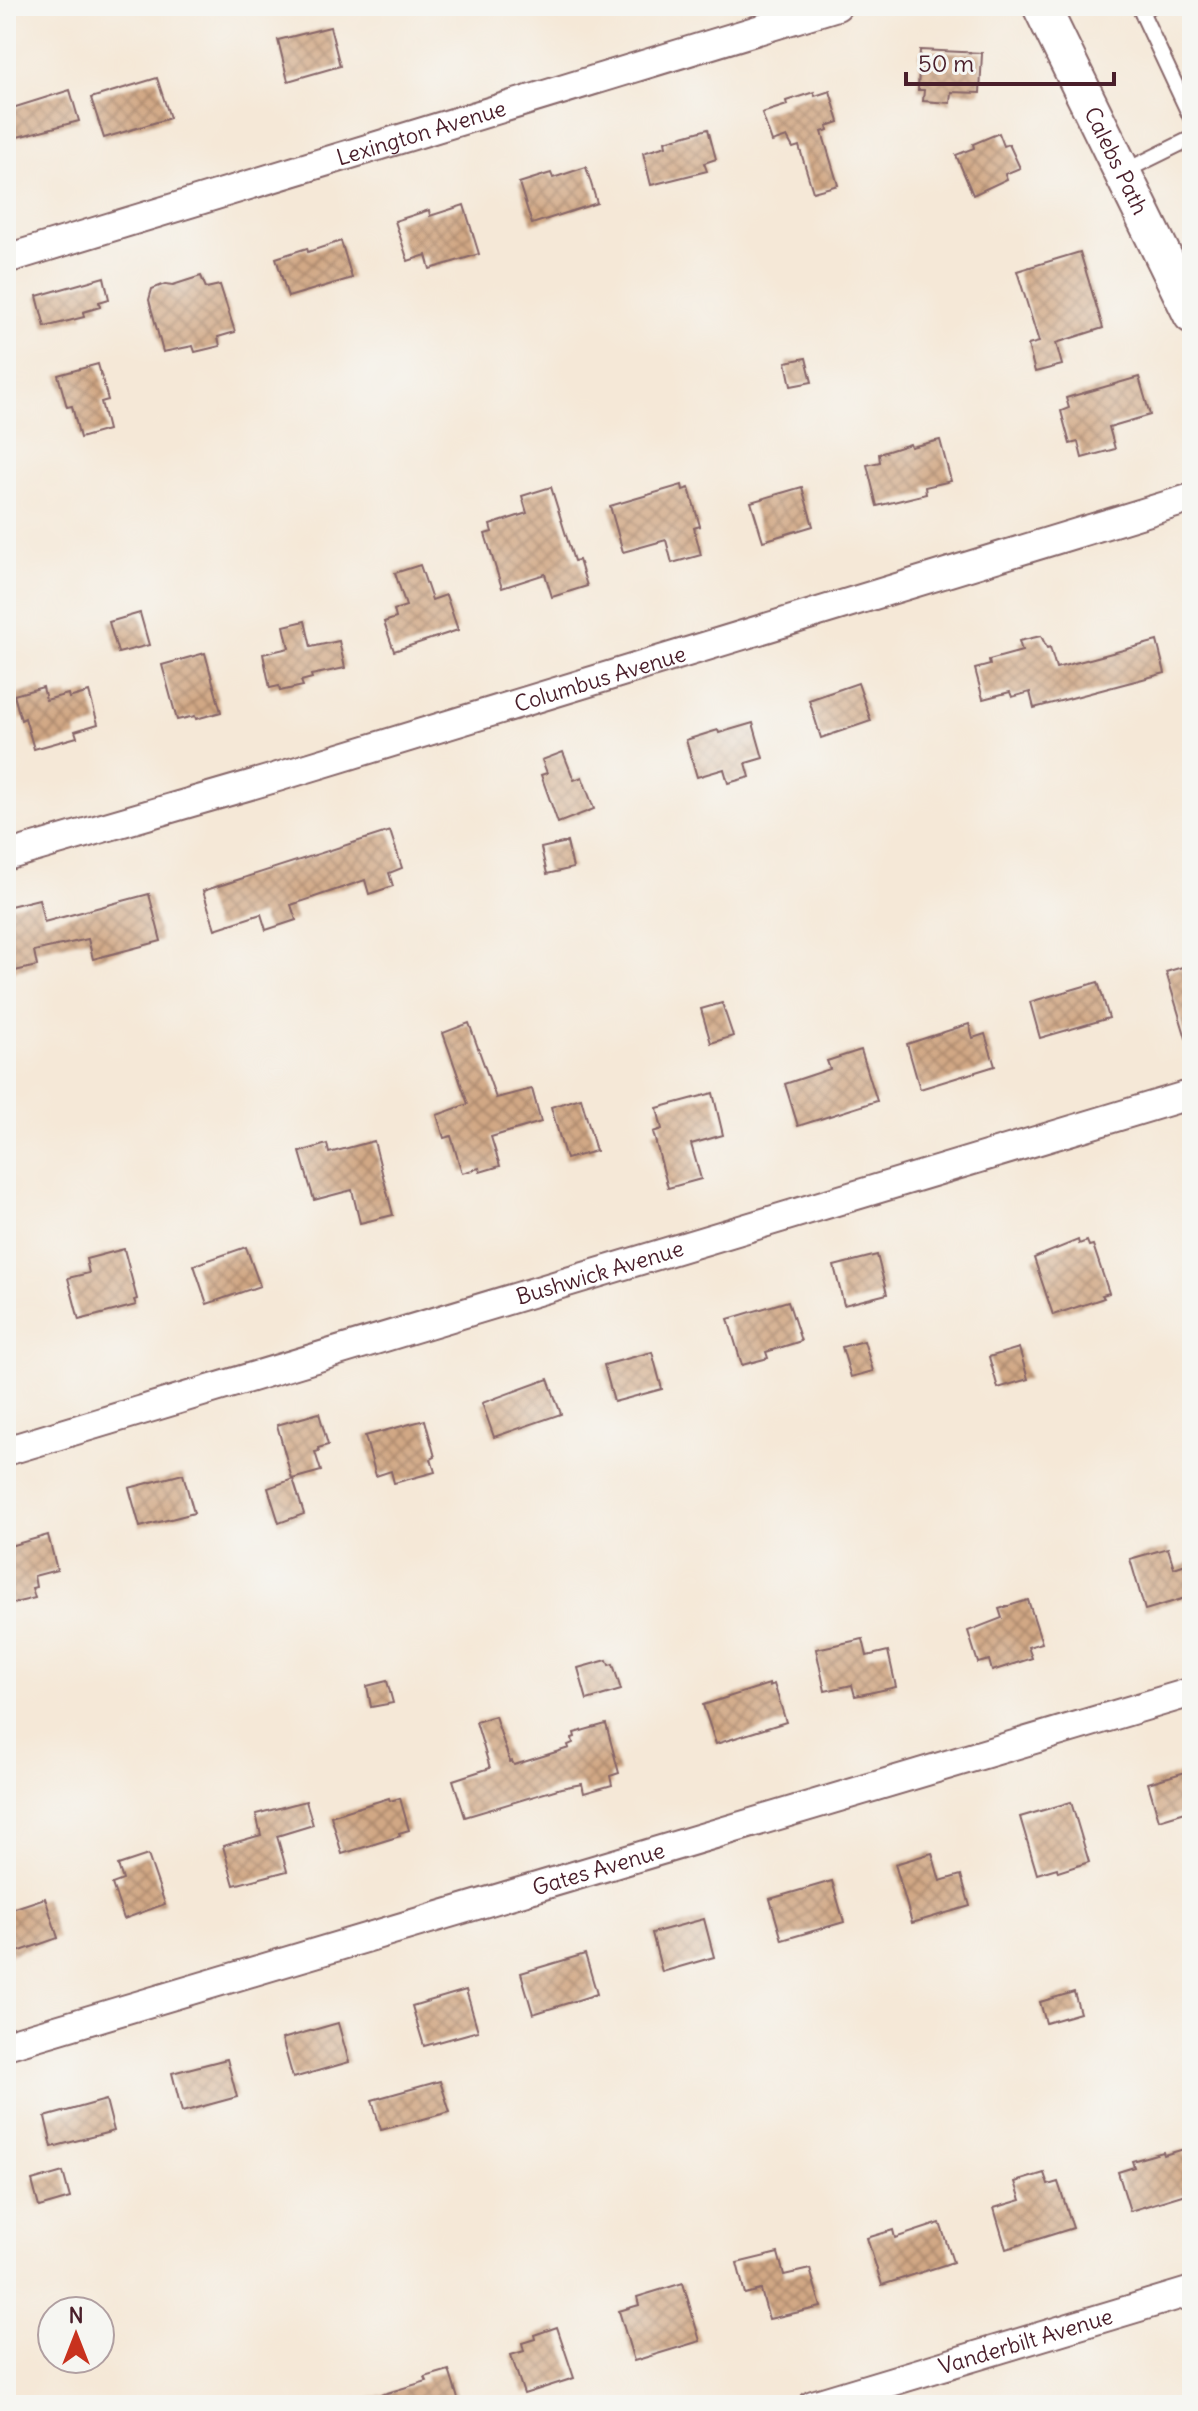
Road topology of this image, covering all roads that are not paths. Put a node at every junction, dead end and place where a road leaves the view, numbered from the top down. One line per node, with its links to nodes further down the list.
1 (837, 6): 4 (street, Lexington Avenue)
2 (1041, 6): 7 (street, Calebs Path)
3 (1151, 6): 5 (lane)
4 (790, 12): 8 (street, Lexington Avenue)
5 (1192, 120)
6 (1192, 138): 7 (lane)
7 (1122, 172): 9 (street, Calebs Path)
8 (6, 259)
9 (1192, 315)
10 (1192, 498): 11 (street, Columbus Avenue)
11 (6, 856)
12 (1192, 1094): 13 (street, Bushwick Avenue)
13 (6, 1451)
14 (1192, 1692): 15 (street, Gates Avenue)
15 (6, 2045)
16 (1192, 2291): 17 (street, Vanderbilt Avenue)
17 (813, 2405)

